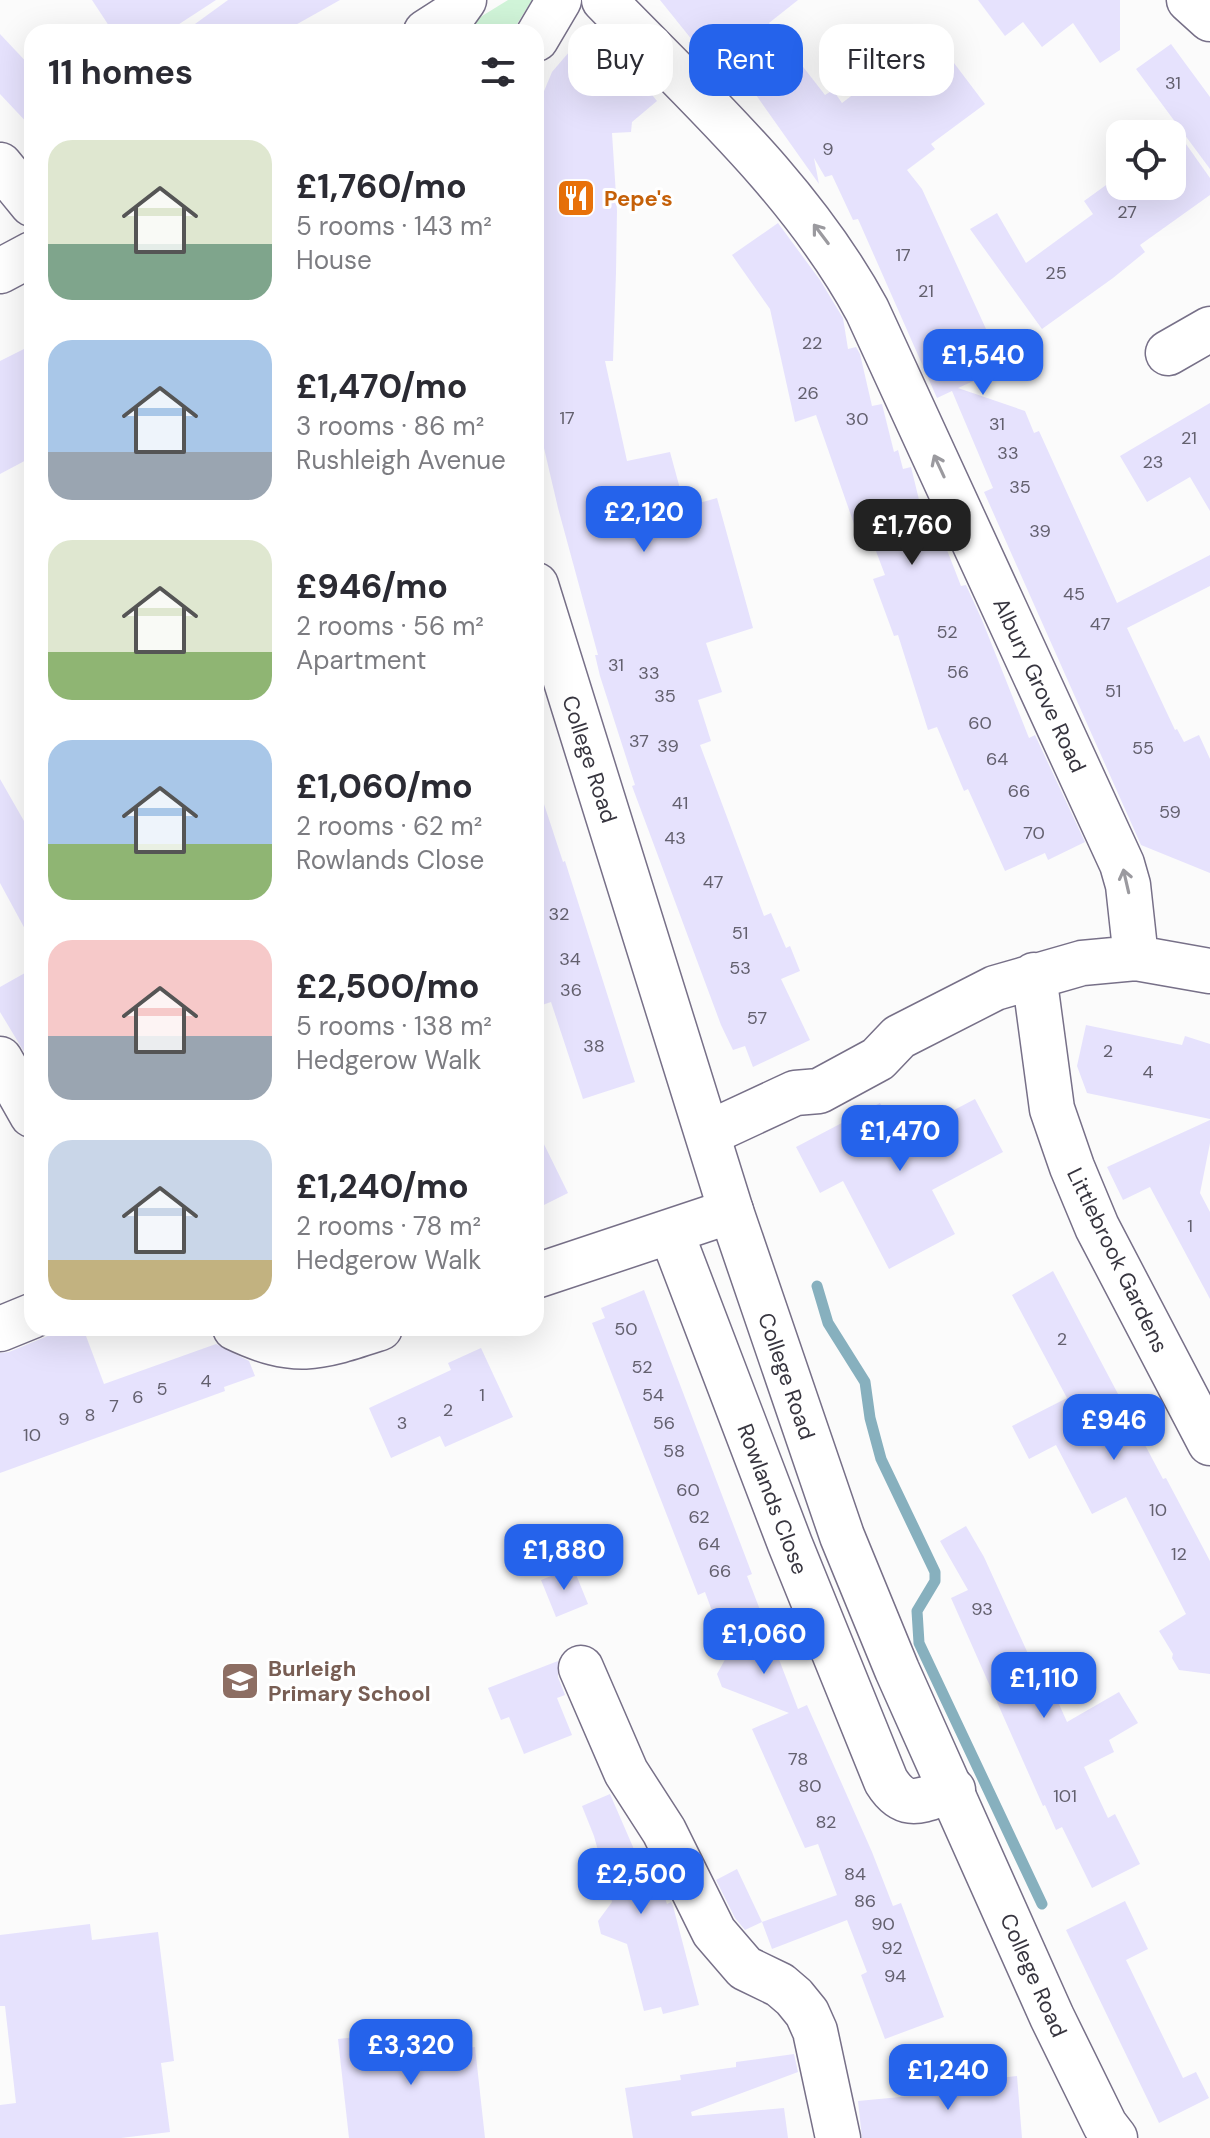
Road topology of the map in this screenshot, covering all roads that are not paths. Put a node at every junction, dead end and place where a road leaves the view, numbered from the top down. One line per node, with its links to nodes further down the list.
1 (464, 0): 6 (street)
2 (559, 0): 7 (street)
3 (604, 0): 15 (street, Albury Grove Road, one-way to 3)
4 (1189, 0): 5 (street)
5 (1210, 19)
6 (438, 24)
7 (544, 25)
8 (0, 165): 9 (street)
9 (24, 194)
10 (24, 258): 11 (street)
11 (0, 271)
12 (1210, 329): 13 (street)
13 (1168, 353)
14 (544, 610): 20 (street, College Road)
15 (1136, 958): 16 (street); 17 (street)
16 (1210, 971)
17 (1034, 975): 20 (street); 28 (street, Littlebrook Gardens)
18 (0, 1059): 19 (street)
19 (24, 1101)
20 (709, 1133): 21 (street, College Road)
21 (731, 1211): 22 (street); 30 (street, College Road)
22 (671, 1232): 23 (street); 30 (street, Rowlands Close)
23 (544, 1273)
24 (24, 1319): 25 (street)
25 (0, 1329)
26 (251, 1336): 27 (street)
27 (355, 1336)
28 (1210, 1443)
29 (581, 1668): 31 (street)
30 (953, 1790): 32 (street, College Road)
31 (838, 2138)
32 (1115, 2138)

